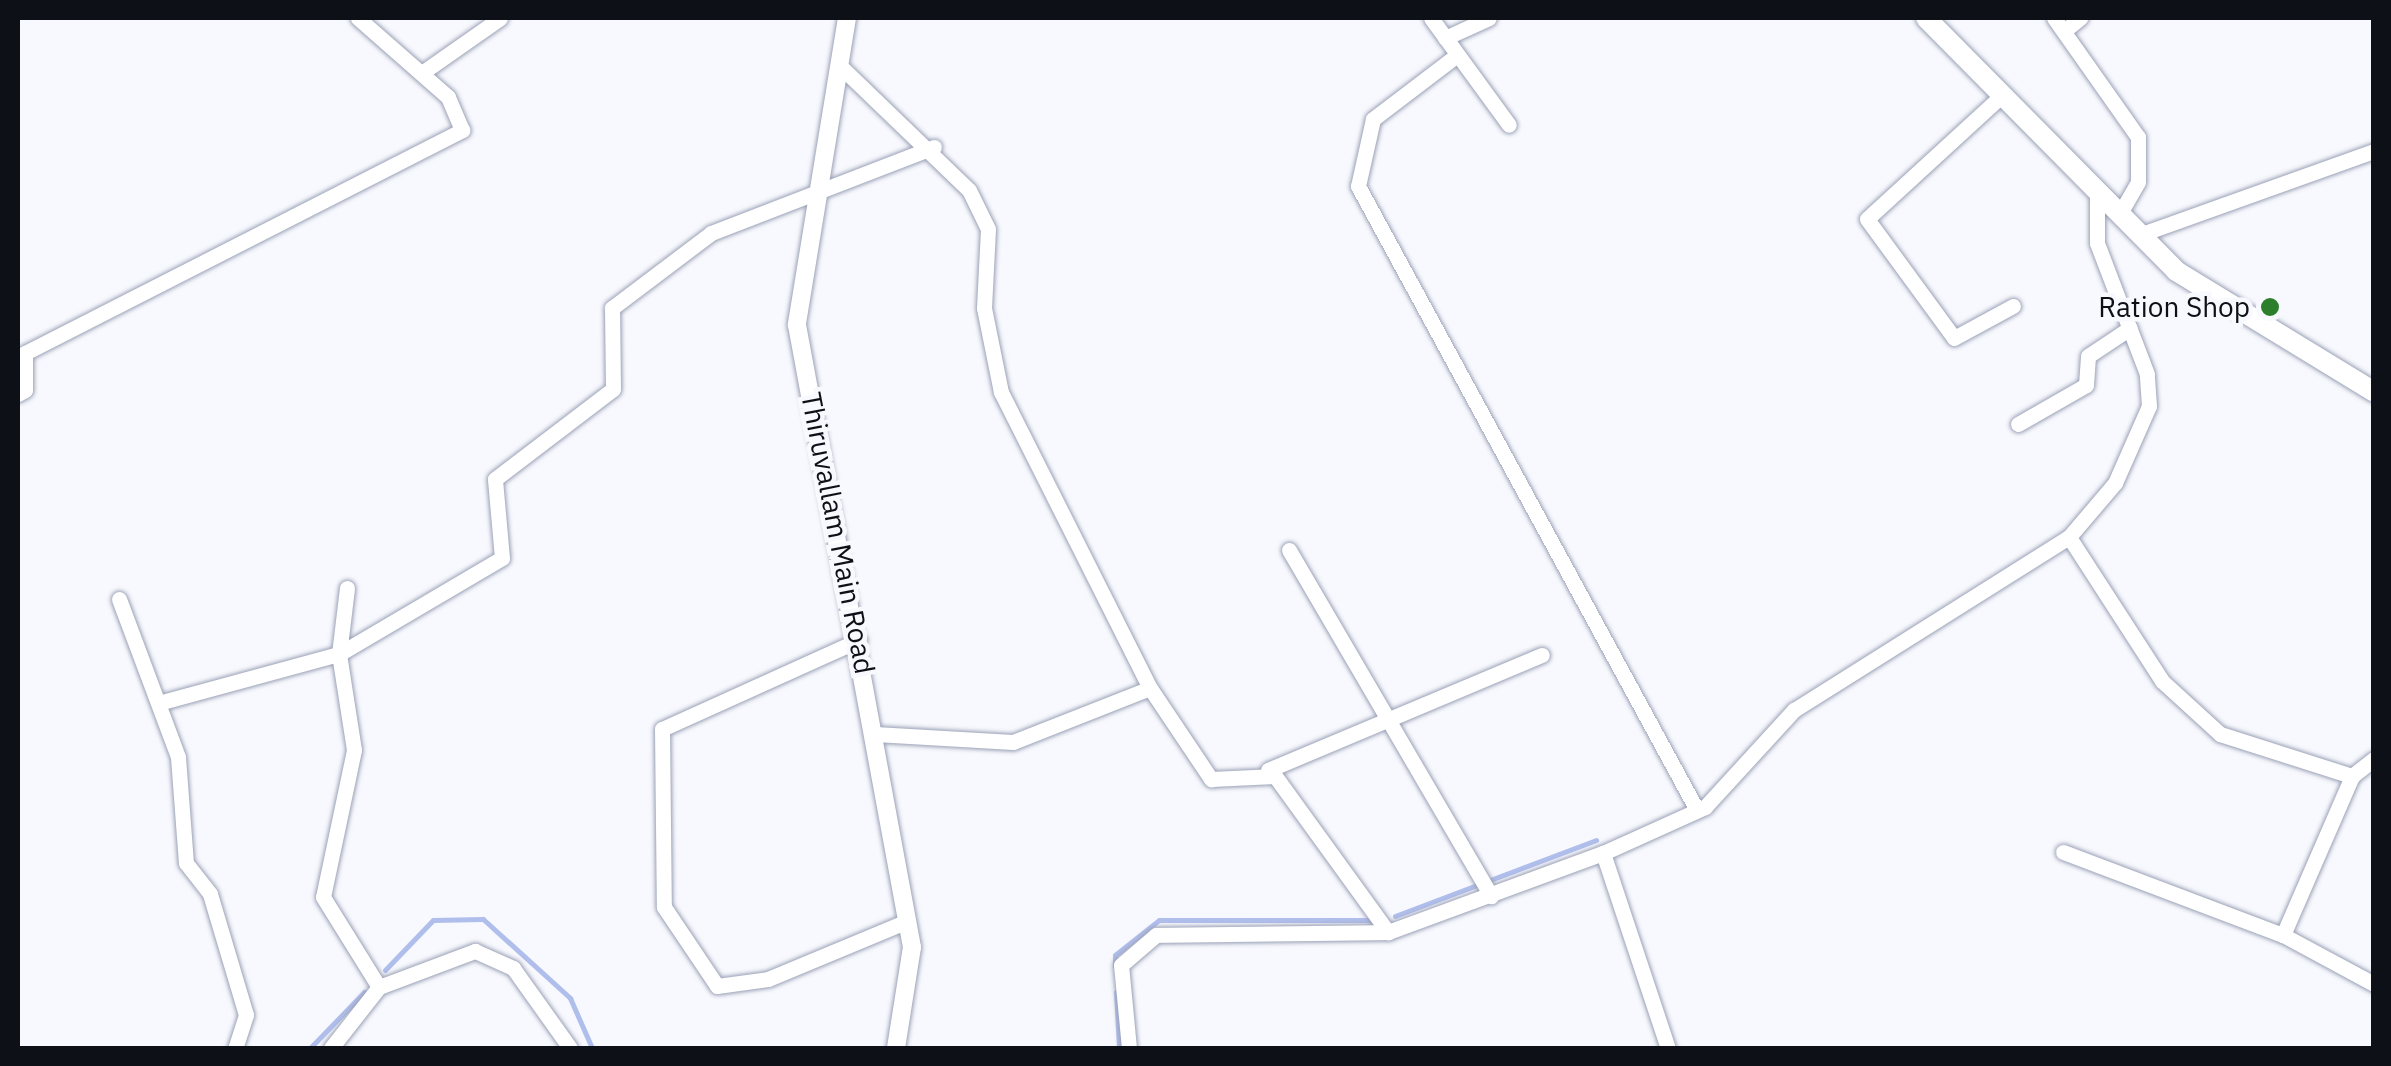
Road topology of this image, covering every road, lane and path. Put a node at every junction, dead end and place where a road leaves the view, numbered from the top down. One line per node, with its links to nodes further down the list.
1 (358, 18): 12 (street)
2 (500, 18): 12 (street)
3 (847, 18): 11 (street, Thiruvallam Main Road)
4 (1430, 18): 9 (street)
5 (1489, 18): 9 (street)
6 (1926, 18): 13 (main road)
7 (2080, 18): 8 (street)
8 (2059, 24): 19 (street)
9 (1444, 38): 10 (street)
10 (1457, 55): 14 (street); 40 (street)
11 (839, 64): 15 (street); 17 (street, Thiruvallam Main Road)
12 (423, 72): 24 (street)
13 (2000, 97): 18 (main road); 21 (street)
14 (1509, 125)
15 (934, 147): 17 (street); 33 (street)
16 (2374, 151): 20 (street)
17 (822, 184): 30 (street, Thiruvallam Main Road); 31 (street)
18 (2097, 194): 19 (main road); 22 (street)
19 (2119, 215): 20 (main road)
20 (2140, 235): 23 (main road)
21 (2013, 306)
22 (2130, 328): 25 (street); 26 (street)
23 (2374, 392)
24 (18, 394)
25 (2018, 424)
26 (2069, 537): 39 (street); 40 (street)
27 (1289, 550): 35 (street)
28 (347, 588): 31 (street)
29 (119, 600): 34 (street)
30 (859, 640): 36 (street, Thiruvallam Main Road); 44 (street)
31 (339, 654): 34 (street); 48 (street)
32 (1542, 655): 35 (street)
33 (1150, 688): 36 (street); 38 (street)
34 (162, 702): 49 (street)
35 (1384, 719): 38 (street); 43 (street)
36 (875, 734): 44 (street, Thiruvallam Main Road)
37 (2374, 758): 39 (street)
38 (1268, 770): 45 (street)
39 (2352, 776): 46 (street)
40 (1698, 810): 42 (street)
41 (2063, 852): 46 (street)
42 (1603, 853): 43 (street); 54 (street)
43 (1491, 896): 45 (street)
44 (908, 921): 52 (street, Thiruvallam Main Road)
45 (1388, 932): 53 (street)
46 (2283, 935): 47 (street)
47 (2374, 984)
48 (379, 987): 50 (street); 51 (street)
49 (235, 1048)
50 (330, 1048)
51 (570, 1048)
52 (896, 1048)
53 (1129, 1048)
54 (1668, 1048)

